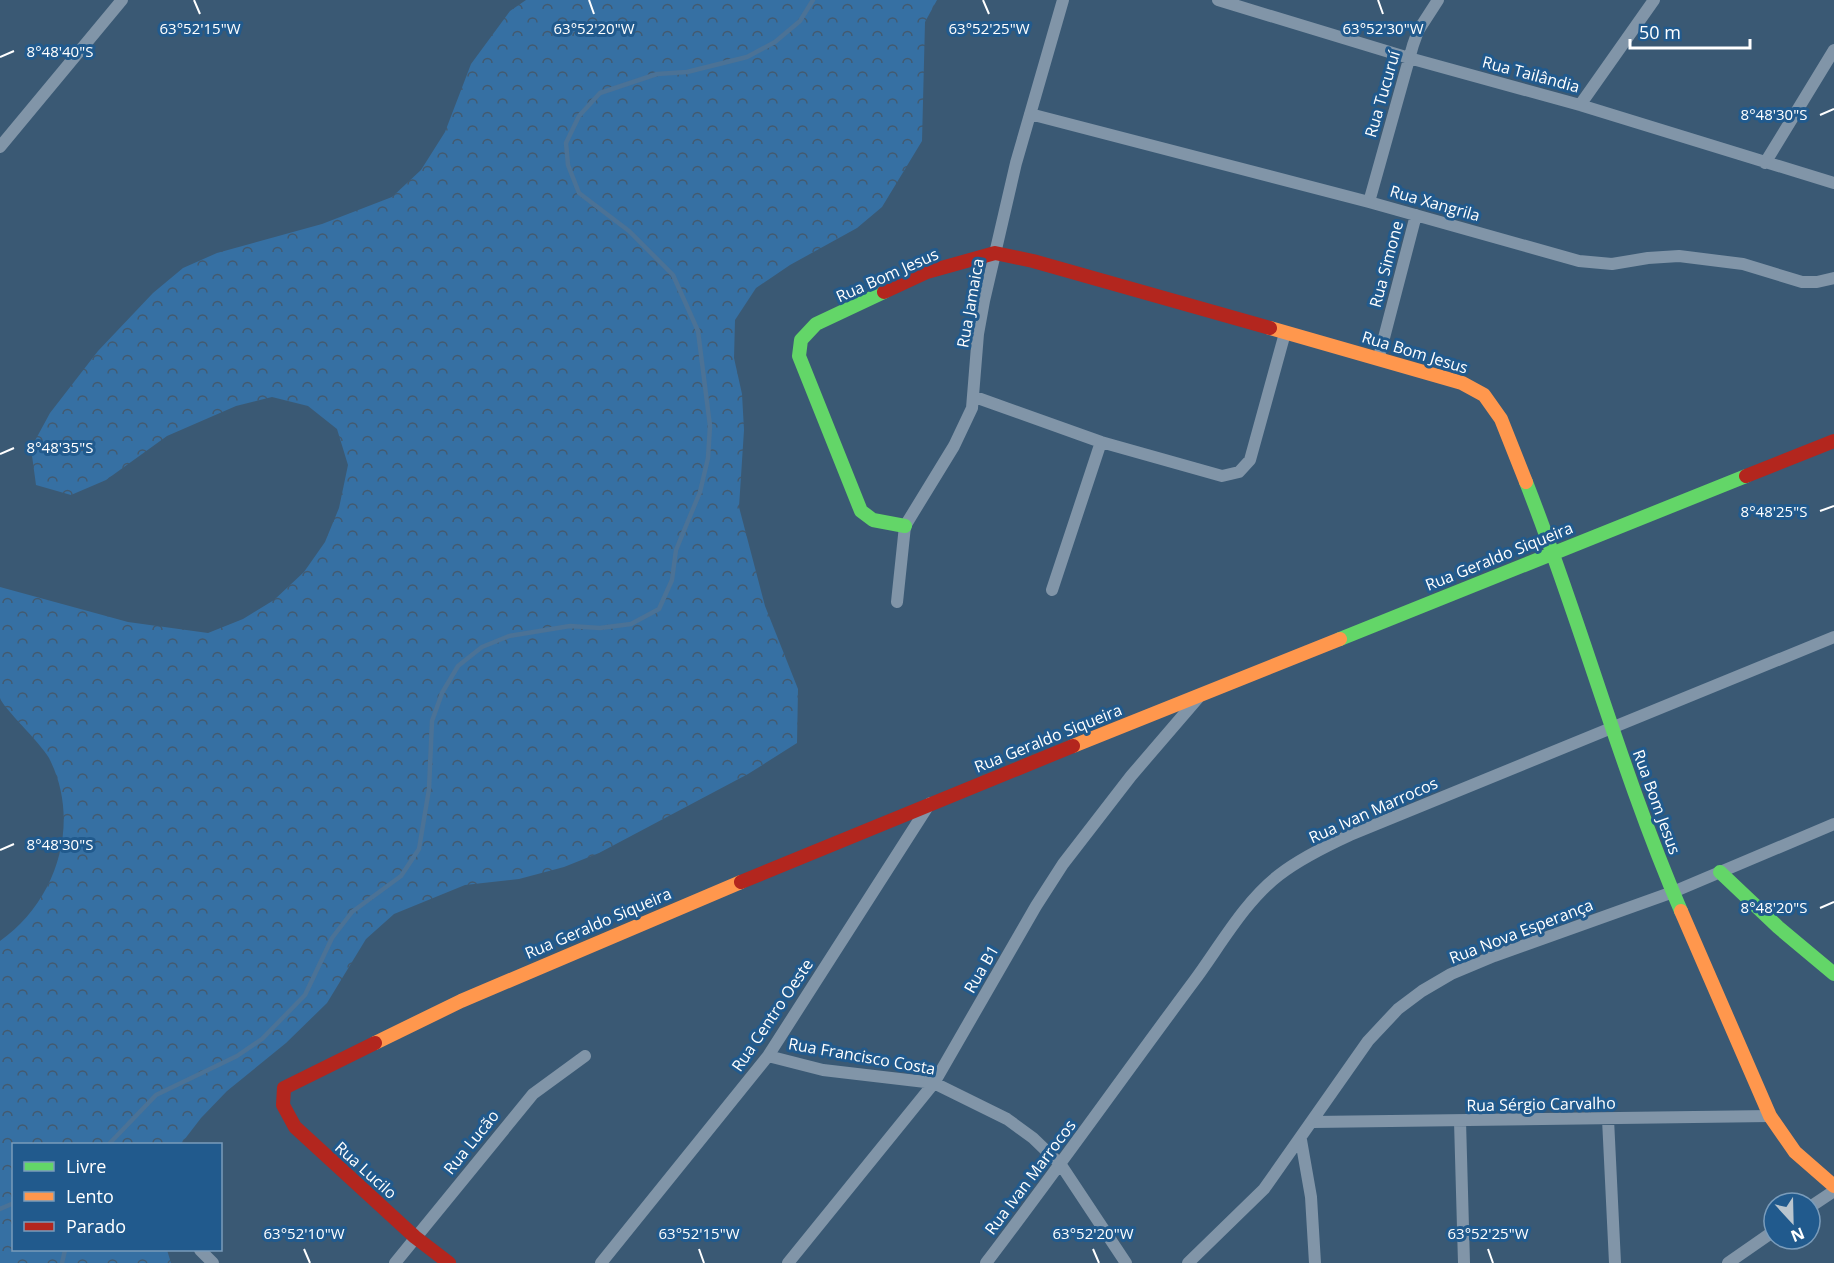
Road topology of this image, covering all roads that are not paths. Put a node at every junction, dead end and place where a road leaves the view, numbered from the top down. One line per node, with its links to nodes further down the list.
1 (122, 0): 10 (street)
2 (1063, 0): 9 (street, Rua Jamaica)
3 (1221, 0): 7 (street, Rua Tailândia)
4 (1438, 0): 7 (street, Rua Tucuruí)
5 (1654, 0): 8 (street)
6 (1834, 50): 11 (street)
7 (1409, 58): 8 (street, Rua Tailândia); 13 (street, Rua Tucuruí)
8 (1580, 105): 11 (street, Rua Tailândia)
9 (1030, 114): 13 (street, Rua Xangrila); 15 (street, Rua Jamaica)
10 (0, 147)
11 (1765, 163): 12 (street, Rua Tailândia)
12 (1834, 183)
13 (1369, 202): 14 (street, Rua Xangrila)
14 (1416, 215): 16 (street, Rua Xangrila); 18 (street, Rua Simone)
15 (995, 253): 17 (street, Rua Bom Jesus); 19 (street, Rua Jamaica); 22 (street, Rua Bom Jesus)
16 (1834, 278)
17 (1285, 333): 18 (street, Rua Bom Jesus); 21 (street)
18 (1379, 357): 23 (street, Rua Bom Jesus)
19 (975, 397): 21 (street); 22 (street, Rua Jamaica)
20 (1834, 441): 23 (street, Rua Geraldo Siqueira)
21 (1101, 442): 24 (street)
22 (905, 526): 25 (street, Rua Jamaica)
23 (1553, 551): 27 (street, Rua Geraldo Siqueira); 28 (street, Rua Bom Jesus)
24 (1052, 590)
25 (897, 602)
26 (1834, 637): 28 (street, Rua Ivan Marrocos)
27 (1203, 693): 29 (street, Rua Geraldo Siqueira); 36 (street, Rua B1)
28 (1612, 727): 32 (street, Rua Bom Jesus); 43 (street, Rua Ivan Marrocos)
29 (931, 802): 35 (street, Rua Centro Oeste); 37 (street, Rua Geraldo Siqueira)
30 (1834, 824): 31 (street, Rua Nova Esperança)
31 (1720, 872): 32 (street, Rua Nova Esperança); 33 (street)
32 (1673, 892): 38 (street, Rua Bom Jesus); 41 (street, Rua Nova Esperança)
33 (1834, 974)
34 (585, 1056): 45 (street, Rua Lucão)
35 (768, 1056): 36 (street, Rua Francisco Costa); 51 (street, Rua Centro Oeste)
36 (934, 1083): 43 (street, Rua Francisco Costa); 52 (street, Rua B1)
37 (284, 1088): 45 (street, Rua Lucilo)
38 (1770, 1116): 39 (street, Rua Sérgio Carvalho); 44 (street, Rua Bom Jesus)
39 (1608, 1119): 40 (street, Rua Sérgio Carvalho); 58 (street)
40 (1460, 1121): 41 (street, Rua Sérgio Carvalho); 57 (street)
41 (1313, 1122): 42 (street, Rua Nova Esperança)
42 (1301, 1140): 55 (street, Rua Nova Esperança); 56 (street)
43 (1061, 1166): 53 (street, Rua Ivan Marrocos); 54 (street, Rua Francisco Costa)
44 (1834, 1186)
45 (415, 1237): 49 (street, Rua Lucão); 50 (street, Rua Lucilo)
46 (1762, 1239): 59 (street)
47 (201, 1251): 48 (street)
48 (213, 1263)
49 (395, 1263)
50 (449, 1263)
51 (601, 1263)
52 (788, 1263)
53 (986, 1263)
54 (1126, 1263)
55 (1188, 1263)
56 (1315, 1263)
57 (1464, 1263)
58 (1615, 1263)
59 (1728, 1263)

